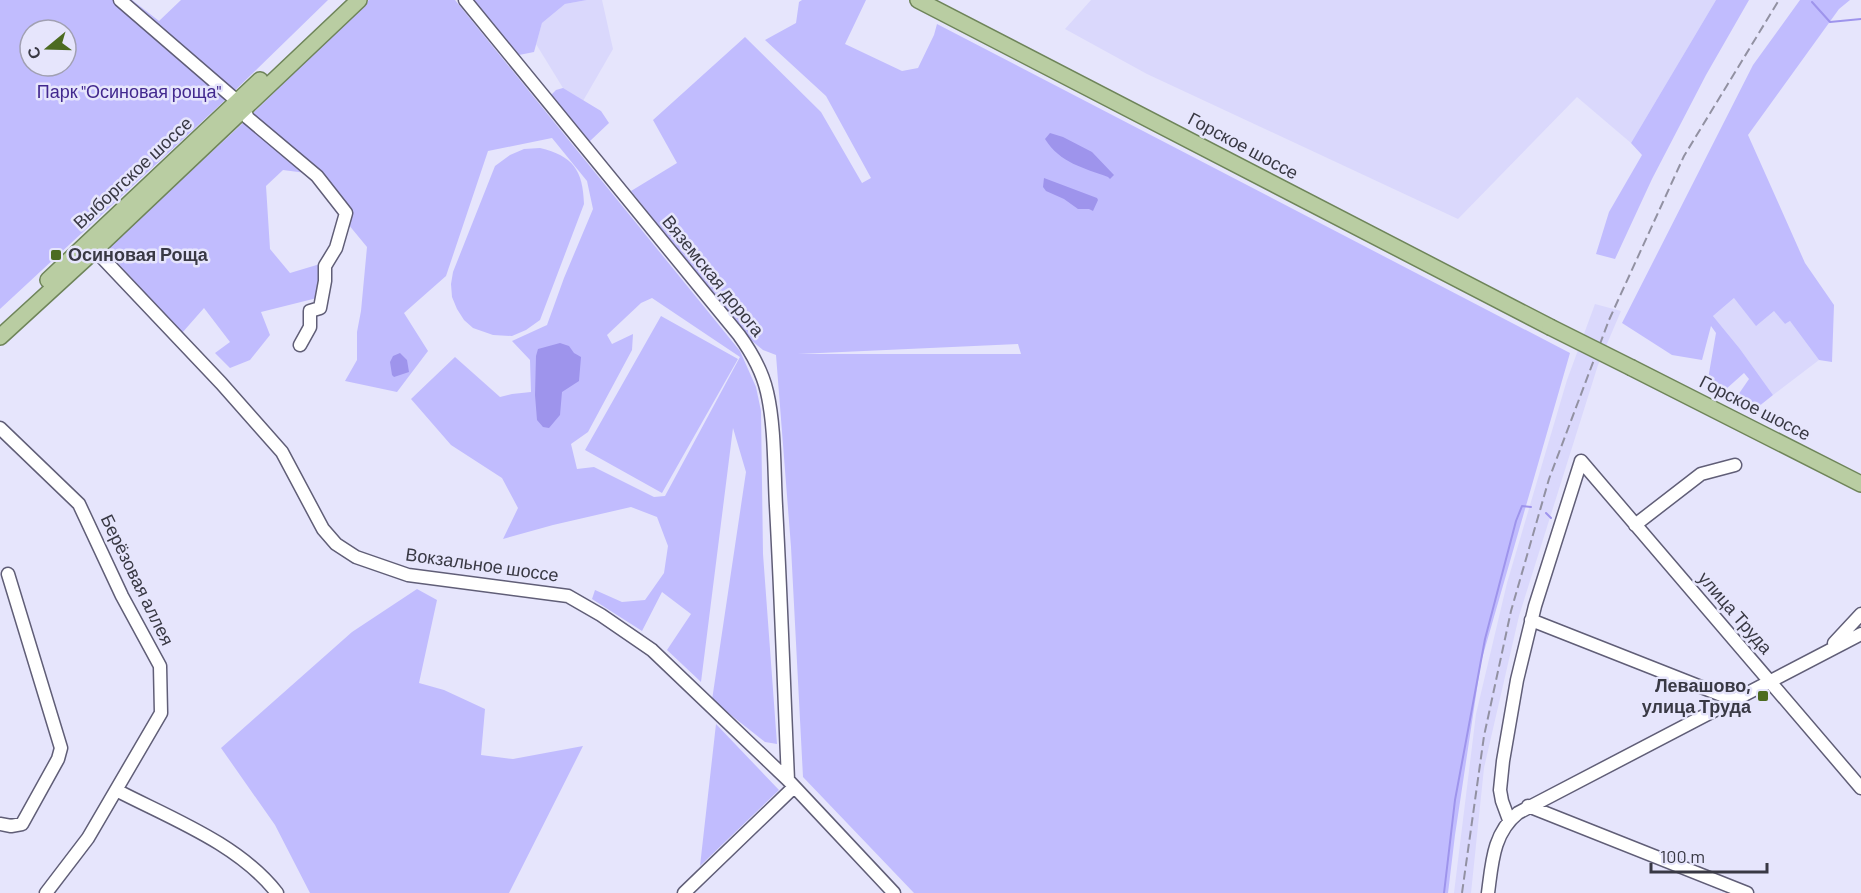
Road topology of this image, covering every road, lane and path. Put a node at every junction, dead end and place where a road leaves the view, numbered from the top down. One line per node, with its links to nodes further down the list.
1 (120, 0): 6 (street)
2 (345, 0): 6 (main road, Выборгское шоссе)
3 (358, 0): 6 (main road, Выборгское шоссе)
4 (465, 0): 23 (street, Вяземская дорога)
5 (918, 0): 13 (main road, Горское шоссе, bridge)
6 (240, 105): 7 (main road, Выборгское шоссе); 8 (main road, Выборгское шоссе); 10 (street)
7 (95, 250): 9 (main road, Выборгское шоссе); 23 (street, Вокзальное шоссе)
8 (0, 325)
9 (0, 337)
10 (300, 345)
11 (0, 428): 25 (street, Берёзовая аллея)
12 (1735, 465): 14 (street)
13 (1861, 484)
14 (1635, 525): 17 (street, улица Труда); 21 (street, улица Труда)
15 (8, 574): 28 (street)
16 (1861, 614): 20 (street)
17 (1531, 620): 22 (street); 27 (street)
18 (1857, 636): 19 (street); 20 (street)
19 (1861, 648)
20 (1821, 654): 21 (street)
21 (1770, 681): 22 (street); 24 (street, улица Труда)
22 (1734, 700): 26 (street)
23 (791, 783): 31 (street); 32 (street, Вокзальное шоссе)
24 (1861, 788)
25 (116, 790): 29 (street, Берёзовая аллея); 30 (street)
26 (1528, 806): 27 (street); 34 (street)
27 (1509, 820): 33 (street)
28 (0, 824)
29 (46, 893)
30 (277, 893)
31 (684, 893)
32 (894, 893)
33 (1488, 893)
34 (1747, 893)

